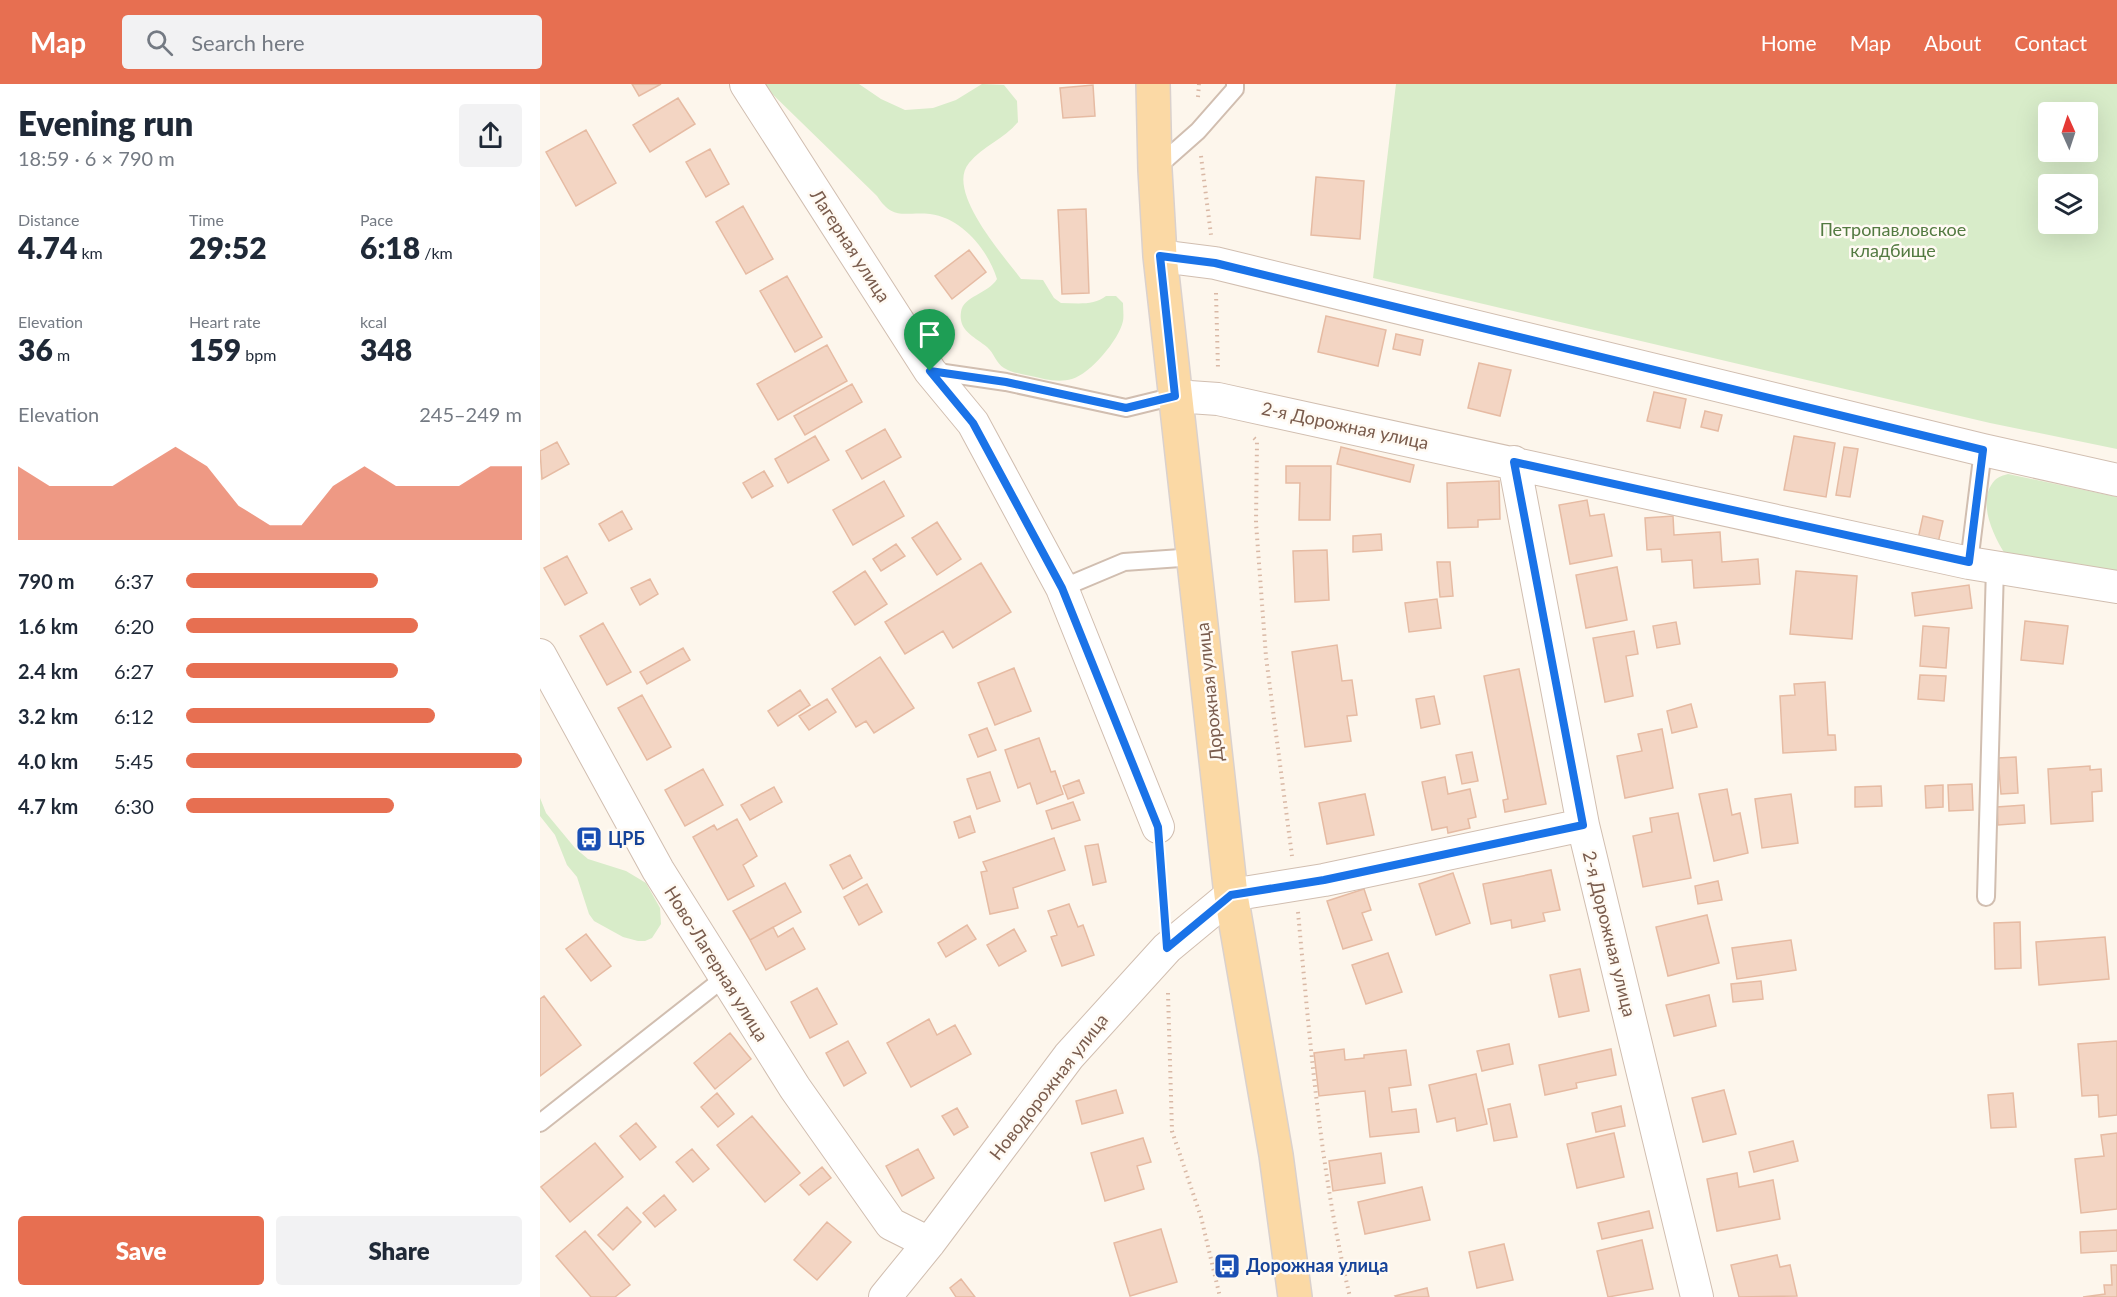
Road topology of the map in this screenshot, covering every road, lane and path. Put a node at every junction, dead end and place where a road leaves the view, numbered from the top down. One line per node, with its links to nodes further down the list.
1 (746, 84): 6 (street, Лагерная улица)
2 (1153, 84): 4 (main road, Дорожная улица)
3 (1235, 84): 4 (lane)
4 (1155, 170): 5 (main road, Дорожная улица)
5 (1160, 256): 7 (main road, Дорожная улица); 9 (street)
6 (930, 371): 7 (lane); 15 (street, Лагерная улица)
7 (1175, 396): 10 (street, 2-я Дорожная улица); 12 (main road, Дорожная улица)
8 (1249, 433): 19 (path)
9 (1983, 450): 11 (street); 13 (lane)
10 (1514, 462): 13 (street, 2-я Дорожная улица); 17 (street, 2-я Дорожная улица)
11 (2117, 480)
12 (1195, 557): 15 (lane); 20 (main road, Дорожная улица)
13 (1982, 565): 14 (street, 2-я Дорожная улица); 21 (lane)
14 (2117, 586)
15 (1062, 588): 18 (street, Лагерная улица)
16 (540, 655): 23 (street, Ново-Лагерная улица)
17 (1583, 825): 19 (street); 30 (street, 2-я Дорожная улица)
18 (1158, 827): 22 (path)
19 (1296, 885): 20 (street); 29 (path)
20 (1231, 895): 22 (street, Новодорожная улица); 28 (main road, Дорожная улица)
21 (1986, 897)
22 (1167, 948): 25 (street, Новодорожная улица); 27 (path)
23 (724, 978): 24 (lane); 25 (street, Ново-Лагерная улица)
24 (540, 1123)
25 (929, 1243): 26 (street, Новодорожная улица)
26 (885, 1297)
27 (1220, 1297)
28 (1295, 1297)
29 (1350, 1297)
30 (1697, 1297)

